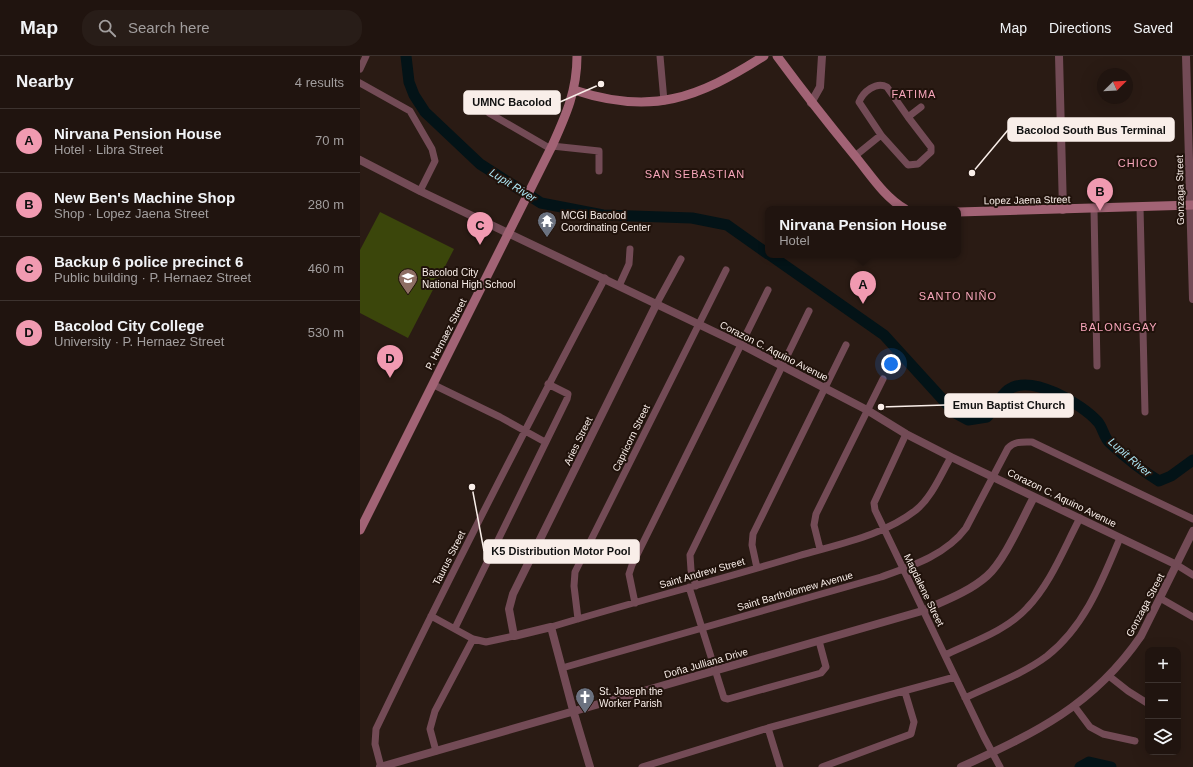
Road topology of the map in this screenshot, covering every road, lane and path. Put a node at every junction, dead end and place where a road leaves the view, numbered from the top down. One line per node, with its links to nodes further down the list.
1 (366, 56): 9 (street)
2 (577, 56): 11 (main road, P. Hernaez Street)
3 (660, 56): 13 (street)
4 (764, 56): 13 (main road)
5 (777, 56): 14 (main road)
6 (822, 56): 14 (street)
7 (1059, 56): 28 (street)
8 (1186, 56): 12 (street, Gonzaga Street)
9 (360, 69)
10 (360, 83): 23 (street)
11 (574, 90): 13 (main road); 19 (main road, P. Hernaez Street)
12 (1190, 96): 25 (street, Gonzaga Street)
13 (664, 101)
14 (811, 103): 20 (main road)
15 (921, 107): 17 (street)
16 (489, 113): 19 (street)
17 (908, 117): 18 (street); 18 (street)
18 (881, 135): 20 (street)
19 (551, 147): 22 (street); 30 (main road, P. Hernaez Street)
20 (855, 156): 24 (main road)
21 (360, 160): 23 (street, Corazon C. Aquino Avenue)
22 (600, 171)
23 (420, 191): 30 (street, Corazon C. Aquino Avenue)
24 (900, 206)
25 (1192, 206): 26 (main road, Lopez Jaena Street); 37 (street, Gonzaga Street)
26 (1140, 207): 27 (main road, Lopez Jaena Street); 50 (street)
27 (1094, 209): 28 (main road, Lopez Jaena Street); 43 (street)
28 (1063, 210): 29 (main road, Lopez Jaena Street)
29 (961, 212)
30 (510, 233): 34 (street, Corazon C. Aquino Avenue); 47 (main road, P. Hernaez Street)
31 (630, 249): 35 (street)
32 (681, 259): 38 (street, Aries Street)
33 (726, 270): 40 (street, Capricorn Street)
34 (605, 278): 35 (street, Corazon C. Aquino Avenue); 46 (street, Taurus Street)
35 (618, 286): 38 (street, Corazon C. Aquino Avenue)
36 (768, 290): 41 (street)
37 (1193, 299)
38 (656, 303): 40 (street, Corazon C. Aquino Avenue); 78 (street, Aries Street)
39 (809, 311): 44 (street)
40 (698, 325): 41 (street, Corazon C. Aquino Avenue); 74 (street, Capricorn Street)
41 (742, 345): 44 (street, Corazon C. Aquino Avenue); 70 (street)
42 (846, 345): 48 (street)
43 (1097, 366)
44 (783, 367): 48 (street, Corazon C. Aquino Avenue); 68 (street)
45 (883, 379): 49 (street)
46 (548, 384): 51 (street, Taurus Street); 53 (street)
47 (434, 385): 51 (street); 60 (main road, P. Hernaez Street)
48 (825, 388): 49 (street, Corazon C. Aquino Avenue); 65 (street)
49 (867, 410): 52 (street, Corazon C. Aquino Avenue); 63 (street)
50 (1145, 412)
51 (525, 431): 53 (street); 72 (street, Taurus Street)
52 (906, 434): 54 (street, Corazon C. Aquino Avenue); 59 (street, Magdalene Street)
53 (545, 442): 76 (street)
54 (951, 457): 55 (street, Corazon C. Aquino Avenue); 59 (street, Saint Andrew Street)
55 (993, 476): 56 (street, Corazon C. Aquino Avenue); 58 (street, Saint Bartholomew Avenue); 66 (street, Saint Bartholomew Avenue)
56 (1034, 497): 57 (street, Corazon C. Aquino Avenue); 71 (street, Doña Julliana Drive)
57 (1080, 518): 62 (street, Corazon C. Aquino Avenue); 81 (street)
58 (1193, 519)
59 (884, 528): 63 (street, Saint Andrew Street); 66 (street, Magdalene Street)
60 (360, 530)
61 (1193, 531): 64 (street, Gonzaga Street)
62 (1120, 538): 64 (street, Corazon C. Aquino Avenue); 87 (street)
63 (820, 549): 65 (street, Saint Andrew Street)
64 (1177, 565): 67 (street); 69 (street, Gonzaga Street)
65 (757, 568): 68 (street, Saint Andrew Street)
66 (902, 569): 71 (street, Magdalene Street); 77 (street, Saint Bartholomew Avenue)
67 (1193, 575)
68 (693, 586): 70 (street, Saint Andrew Street); 77 (street)
69 (1160, 598): 73 (street); 84 (street, Gonzaga Street)
70 (635, 602): 74 (street, Saint Andrew Street)
71 (922, 611): 80 (street, Doña Julliana Drive); 81 (street, Magdalene Street)
72 (430, 616): 76 (street, Saint Andrew Street); 96 (street, Taurus Street)
73 (1193, 617)
74 (578, 619): 75 (street, Saint Andrew Street)
75 (551, 627): 78 (street, Saint Andrew Street); 82 (street)
76 (455, 628): 79 (street, Saint Andrew Street)
77 (701, 628): 82 (street, Saint Bartholomew Avenue); 83 (street)
78 (514, 636): 79 (street, Saint Andrew Street)
79 (472, 639): 93 (street)
80 (820, 641): 83 (street, Doña Julliana Drive); 83 (street)
81 (945, 656): 85 (street, Magdalene Street)
82 (562, 668): 90 (street)
83 (714, 671): 90 (street, Doña Julliana Drive)
84 (1109, 676): 88 (street); 89 (street, Gonzaga Street)
85 (955, 677): 86 (street); 87 (street, Magdalene Street)
86 (905, 692): 91 (street); 100 (street)
87 (965, 698): 94 (street, Magdalene Street)
88 (1145, 702)
89 (1075, 707): 92 (street); 94 (street, Gonzaga Street)
90 (573, 710): 93 (street, Doña Julliana Drive); 97 (street)
91 (768, 728): 95 (street); 99 (street)
92 (1135, 741)
93 (436, 751): 96 (street, Doña Julliana Drive)
94 (993, 752): 101 (street, Gonzaga Street); 102 (street, Magdalene Street)
95 (650, 766): 98 (street)
96 (381, 767)
97 (590, 767)
98 (642, 767)
99 (780, 767)
100 (822, 767)
101 (961, 767)
102 (1000, 767)

